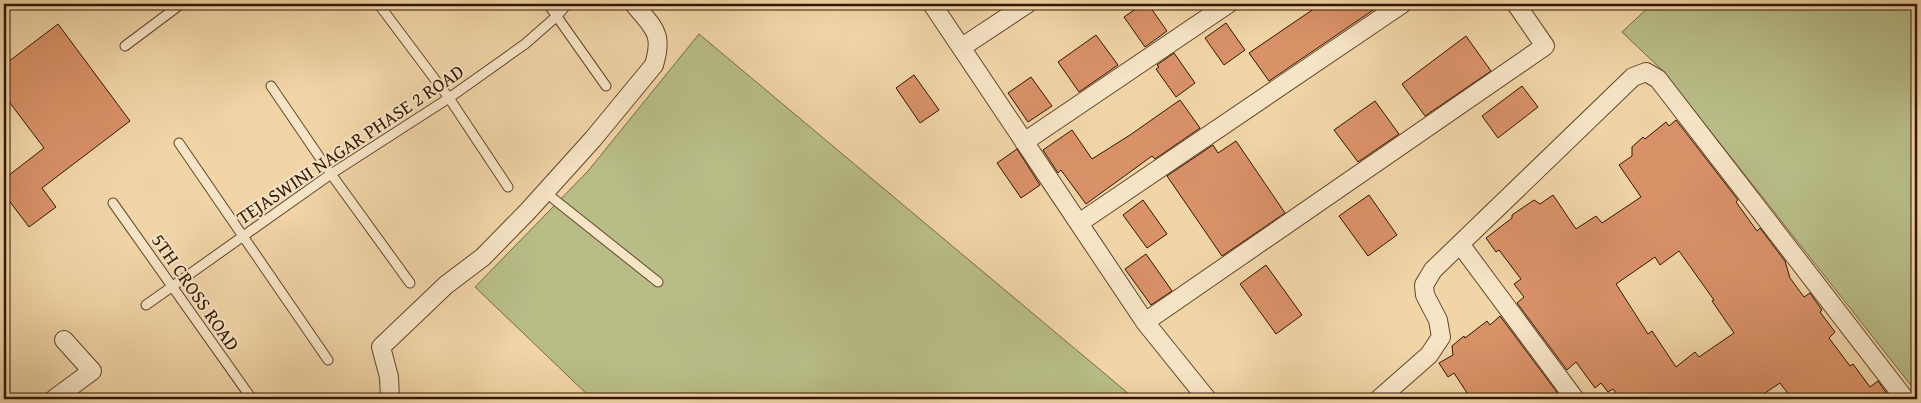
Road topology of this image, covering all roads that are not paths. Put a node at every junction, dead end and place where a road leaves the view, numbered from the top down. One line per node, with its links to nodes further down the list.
1 (181, 4): 12 (lane)
2 (548, 4): 11 (lane)
3 (567, 4): 11 (lane, TEJASWINI NAGAR PHASE 2 ROAD)
4 (634, 4): 21 (street)
5 (932, 4): 13 (street)
6 (1027, 4): 13 (street)
7 (1228, 4): 17 (street)
8 (1402, 4): 23 (street)
9 (1516, 4): 30 (street)
10 (380, 6): 16 (lane)
11 (557, 16): 15 (lane); 16 (lane, TEJASWINI NAGAR PHASE 2 ROAD)
12 (124, 46)
13 (962, 47): 17 (street)
14 (271, 86): 19 (lane)
15 (606, 86)
16 (449, 98): 19 (lane, TEJASWINI NAGAR PHASE 2 ROAD); 20 (lane)
17 (1024, 142): 23 (street)
18 (179, 143): 24 (lane)
19 (331, 174): 24 (lane, TEJASWINI NAGAR PHASE 2 ROAD); 26 (lane)
20 (508, 187)
21 (545, 192): 27 (lane); 35 (street)
22 (114, 203): 28 (lane, 5TH CROSS ROAD)
23 (1079, 223): 30 (street)
24 (242, 237): 28 (lane, TEJASWINI NAGAR PHASE 2 ROAD); 32 (lane)
25 (1460, 244): 37 (street); 38 (street); 39 (street)
26 (410, 282)
27 (658, 282)
28 (173, 286): 29 (lane, TEJASWINI NAGAR PHASE 2 ROAD); 34 (lane, 5TH CROSS ROAD)
29 (146, 305)
30 (1145, 322): 36 (street)
31 (64, 340): 33 (street)
32 (328, 360)
33 (54, 399)
34 (252, 399)
35 (390, 399)
36 (1207, 399)
37 (1379, 399)
38 (1575, 399)
39 (1905, 399)

